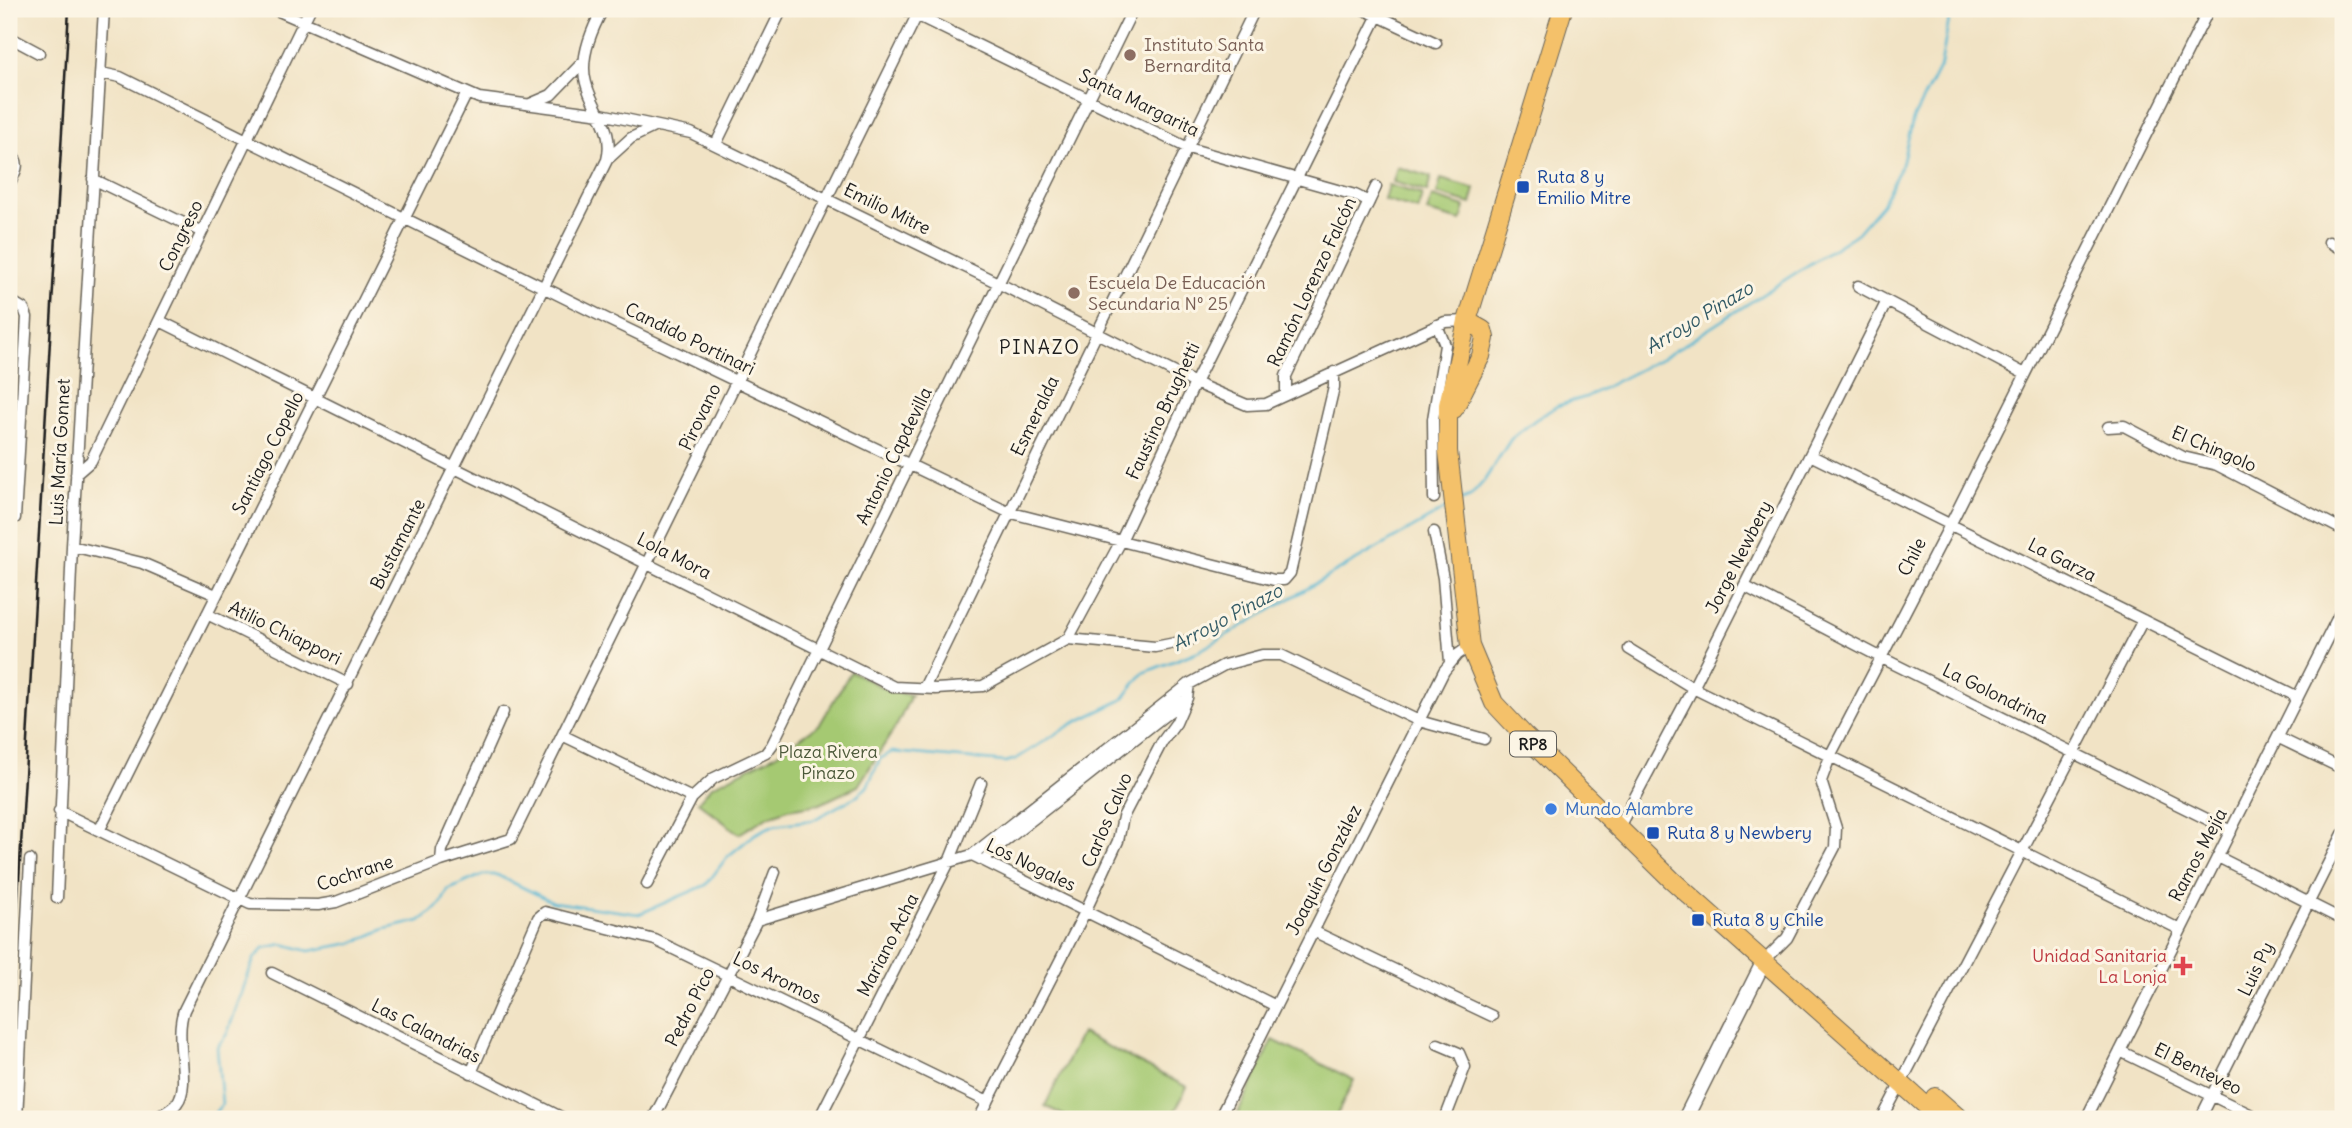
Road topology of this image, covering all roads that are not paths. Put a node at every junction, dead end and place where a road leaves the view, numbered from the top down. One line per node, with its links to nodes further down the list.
1 (104, 9): 20 (street, Luis María Gonnet)
2 (274, 9): 15 (street, Emilio Mitre)
3 (310, 9): 15 (street, Congreso)
4 (603, 9): 19 (street, Bustamante)
5 (782, 9): 27 (street)
6 (904, 9): 12 (street, Santa Margarita)
7 (1133, 9): 22 (street, Antonio Capdevilla)
8 (1255, 9): 28 (street, Esmeralda)
9 (1363, 9): 13 (street)
10 (1563, 9): 47 (main road)
11 (2194, 9): 14 (street)
12 (919, 12): 22 (street, Santa Margarita); 35 (street, Pirovano)
13 (1379, 12): 17 (street); 32 (street, Faustino Brughetti)
14 (2207, 12): 51 (street, Chile)
15 (303, 23): 21 (street, Emilio Mitre); 26 (street, Congreso)
16 (9, 37): 18 (street)
17 (1436, 43)
18 (39, 52)
19 (584, 61): 23 (street); 24 (street, Bustamante)
20 (101, 73): 26 (street, Candido Portinari); 31 (street, Luis María Gonnet)
21 (467, 93): 23 (street, Emilio Mitre); 37 (street, Santiago Copello)
22 (1088, 99): 28 (street, Santa Margarita); 41 (street, Antonio Capdevilla)
23 (530, 104): 24 (street, Emilio Mitre)
24 (601, 114): 25 (street, Emilio Mitre); 30 (street, Bustamante)
25 (656, 126): 27 (street, Emilio Mitre); 30 (street)
26 (247, 140): 37 (street, Candido Portinari); 38 (street, Congreso)
27 (716, 144): 35 (street, Emilio Mitre)
28 (1188, 148): 32 (street, Santa Margarita); 49 (street, Esmeralda)
29 (11, 155): 33 (street)
30 (607, 160): 42 (street, Bustamante)
31 (93, 179): 38 (street); 61 (street, Luis María Gonnet)
32 (1295, 180): 36 (street, Santa Margarita); 53 (street, Faustino Brughetti)
33 (9, 184)
34 (1376, 187): 36 (street, Ramón Lorenzo Falcón)
35 (825, 198): 41 (street, Emilio Mitre); 52 (street, Pirovano)
36 (1368, 202): 54 (street, Ramón Lorenzo Falcón)
37 (403, 218): 42 (street, Candido Portinari); 55 (street, Santiago Copello)
38 (202, 232): 46 (street, Congreso)
39 (2329, 242): 40 (street)
40 (2343, 250)
41 (998, 283): 49 (street, Emilio Mitre); 59 (street, Antonio Capdevilla)
42 (545, 286): 52 (street, Candido Portinari); 60 (street, Bustamante)
43 (1858, 286): 45 (street)
44 (9, 300): 56 (street)
45 (1887, 301): 51 (street); 58 (street, Jorge Newbery)
46 (160, 321): 55 (street, Lola Mora); 61 (street, Congreso)
47 (1468, 321): 48 (street, Emilio Mitre); 78 (main road, RP8)
48 (1437, 325): 50 (street, Emilio Mitre); 62 (street)
49 (1095, 332): 53 (street, Emilio Mitre); 63 (street, Esmeralda)
50 (1334, 372): 54 (street, Emilio Mitre); 68 (street, Candido Portinari)
51 (2025, 374): 65 (street, Chile)
52 (737, 381): 59 (street, Candido Portinari); 70 (street, Pirovano)
53 (1195, 383): 54 (street, Emilio Mitre); 68 (street, Faustino Brughetti)
54 (1286, 394)
55 (315, 399): 60 (street, Lola Mora); 72 (street, Santiago Copello)
56 (14, 422): 64 (street)
57 (2108, 426): 66 (street, El Chingolo)
58 (1810, 455): 65 (street, La Garza); 71 (street, Jorge Newbery)
59 (908, 466): 63 (street, Candido Portinari); 79 (street, Antonio Capdevilla)
60 (454, 470): 70 (street, Lola Mora); 83 (street, Bustamante)
61 (76, 474): 69 (street, Luis María Gonnet)
62 (1434, 498)
63 (1008, 512): 68 (street, Candido Portinari); 85 (street, Esmeralda)
64 (12, 518)
65 (1950, 525): 75 (street, La Garza); 81 (street, Chile)
66 (2343, 530)
67 (1434, 532): 82 (street)
68 (1121, 541): 76 (street, Faustino Brughetti)
69 (72, 546): 72 (street, Atilio Chiappori); 99 (street, Luis María Gonnet)
70 (649, 563): 79 (street, Lola Mora); 91 (street, Pirovano)
71 (1744, 586): 81 (street, La Golondrina); 86 (street, Jorge Newbery)
72 (216, 595): 74 (street, Santiago Copello)
73 (2343, 607): 87 (street, Ramos Mejía)
74 (207, 614): 83 (street, Atilio Chiappori); 101 (street, Santiago Copello)
75 (2143, 620): 87 (street, La Garza); 94 (street)
76 (1068, 639): 77 (street); 85 (street, Lola Mora)
77 (1190, 640)
78 (1470, 646): 82 (street, Joaquín González); 100 (main road, RP8)
79 (820, 649): 85 (street, Lola Mora); 98 (street, Antonio Capdevilla)
80 (1629, 649): 86 (street)
81 (1882, 658): 94 (street, La Golondrina); 95 (street, Chile)
82 (1451, 662): 90 (street, Joaquín González)
83 (348, 684): 115 (street, Bustamante)
84 (1189, 684): 88 (street, Carlos Calvo); 90 (street); 106 (street)
85 (923, 688)
86 (1693, 688): 95 (street); 100 (street, Jorge Newbery)
87 (2298, 697): 92 (street, Ramos Mejía)
88 (1187, 698): 110 (street); 117 (street, Carlos Calvo)
89 (503, 712): 109 (street)
90 (1419, 721): 93 (street); 121 (street, Joaquín González)
91 (564, 736): 98 (street); 104 (street, Pirovano)
92 (2279, 738): 96 (street); 102 (street, Ramos Mejía)
93 (1484, 739)
94 (2076, 753): 102 (street, La Golondrina); 105 (street)
95 (1831, 754): 105 (street); 122 (street, Chile)
96 (2343, 769)
97 (981, 783): 111 (street, Mariano Acha)
98 (692, 798): 113 (street, Antonio Capdevilla)
99 (59, 811): 101 (street, Cochrane); 114 (street, Luis María Gonnet)
100 (1619, 827): 122 (main road, RP8)
101 (100, 830): 115 (street, Cochrane)
102 (2231, 831): 107 (street, Ramos Mejía)
103 (2343, 834): 116 (street, Luis Py)
104 (511, 839): 109 (street, Cochrane)
105 (2024, 853): 120 (street); 131 (street)
106 (972, 855): 110 (street, Los Nogales); 111 (street, Los Nogales)
107 (2218, 857): 116 (street); 120 (street, Ramos Mejía)
108 (30, 860): 134 (street)
109 (441, 861): 115 (street, Cochrane)
110 (984, 861): 117 (street, Los Nogales)
111 (949, 862): 119 (street, Los Nogales); 127 (street, Mariano Acha)
112 (775, 873): 119 (street, Pedro Pico)
113 (647, 884)
114 (57, 898)
115 (240, 901): 135 (street, Bustamante)
116 (2308, 902): 118 (street); 132 (street, Luis Py)
117 (1085, 912): 125 (street, Los Nogales); 133 (street, Carlos Calvo)
118 (2343, 919)
119 (757, 920): 124 (street, Pedro Pico)
120 (2179, 929): 129 (street, Ramos Mejía)
121 (1313, 931): 125 (street, Joaquín González); 126 (street)
122 (1767, 957): 131 (main road, RP8); 142 (street, Chile)
123 (272, 973): 130 (street, Las Calandrias)
124 (727, 974): 127 (street, Los Aromos); 130 (street, Los Aromos); 137 (street, Pedro Pico)
125 (1276, 1006): 140 (street, Joaquín González)
126 (1492, 1016)
127 (860, 1038): 133 (street, Los Aromos); 138 (street, Mariano Acha)
128 (1438, 1044): 141 (street)
129 (2120, 1051): 132 (street, El Benteveo); 146 (street, Ramos Mejía)
130 (471, 1073): 136 (street, Las Calandrias)
131 (1904, 1078): 143 (street); 144 (main road, RP8); 145 (main road, RP8)
132 (2212, 1095): 147 (street, Luis Py); 148 (street, El Benteveo)
133 (988, 1101): 139 (street, Carlos Calvo)
134 (17, 1119)
135 (155, 1119)
136 (565, 1119)
137 (653, 1119)
138 (819, 1119)
139 (979, 1119)
140 (1220, 1119)
141 (1445, 1119)
142 (1685, 1119)
143 (1882, 1119)
144 (1941, 1119)
145 (1960, 1119)
146 (2086, 1119)
147 (2200, 1119)
148 (2260, 1119)

